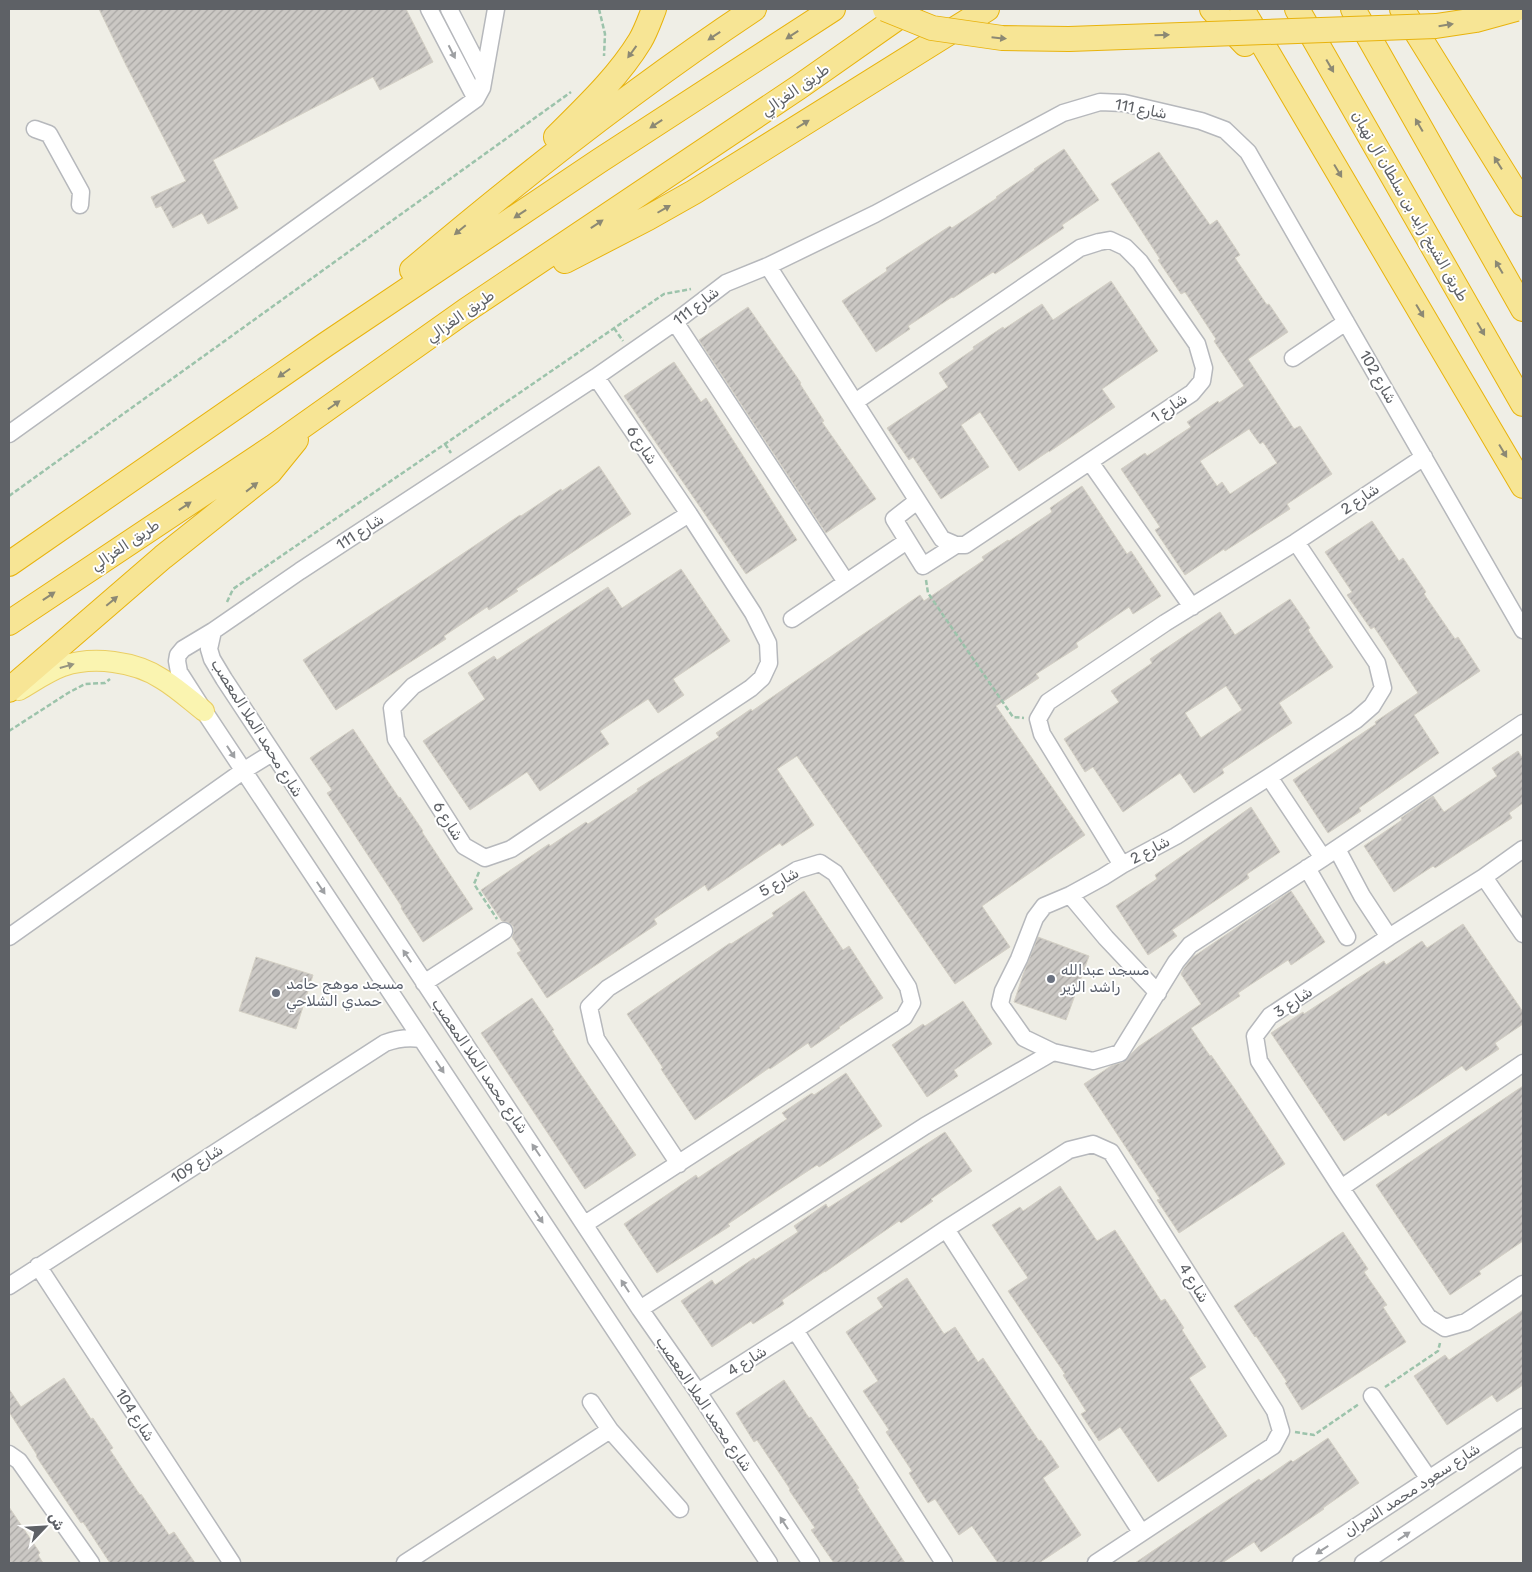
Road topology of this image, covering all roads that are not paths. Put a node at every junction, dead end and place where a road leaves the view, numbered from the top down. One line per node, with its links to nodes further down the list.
1 (430, 9): 17 (street, one-way to 17)
2 (450, 9): 16 (street)
3 (496, 9): 16 (street)
4 (654, 9): 21 (highway, one-way to 21)
5 (754, 9): 21 (highway, one-way to 21)
6 (833, 9): 29 (highway, one-way to 29)
7 (885, 9): 15 (highway, one-way to 15, bridge)
8 (910, 9): 26 (highway, طريق الغزالي, one-way to 8)
9 (987, 9): 26 (highway, one-way to 9)
10 (1212, 9): 20 (highway)
11 (1242, 9): 20 (highway)
12 (1297, 9): 33 (highway, طريق الشيخ زايد بن سلطان آل نهيان, one-way to 33)
13 (1353, 9): 25 (highway, one-way to 13)
14 (1402, 9): 22 (highway, one-way to 14)
15 (1516, 9)
16 (484, 76): 17 (street)
17 (476, 99): 35 (street)
18 (35, 130): 23 (street)
19 (1225, 130): 24 (street, شارع 111); 28 (street, شارع 102)
20 (1316, 135): 38 (highway, one-way to 38)
21 (492, 202): 29 (highway, one-way to 29)
22 (1523, 204)
23 (80, 205)
24 (768, 266): 27 (street, شارع 111); 32 (street)
25 (1523, 309)
26 (465, 311): 34 (highway, طريق الغزالي, one-way to 26)
27 (675, 322): 31 (street, شارع 111); 45 (street)
28 (1346, 322): 30 (street); 36 (street, شارع 102)
29 (325, 345): 44 (highway, one-way to 44)
30 (1293, 358)
31 (596, 376): 40 (street, شارع 6); 50 (street, شارع 111)
32 (855, 402): 37 (street, شارع 1); 39 (street)
33 (1523, 404)
34 (311, 421): 48 (highway, طريق الغزالي, one-way to 34); 51 (highway, one-way to 34)
35 (9, 434)
36 (1424, 457): 42 (street, شارع 2); 49 (street, شارع 102)
37 (1090, 462): 43 (street, شارع 1); 46 (street)
38 (1523, 486)
39 (917, 501): 41 (street); 43 (street)
40 (689, 514): 40 (street, شارع 6)
41 (907, 541): 43 (street, شارع 1); 45 (street)
42 (1296, 542): 46 (street, شارع 2); 57 (street, شارع 2)
43 (956, 545)
44 (9, 564)
45 (846, 582): 47 (street)
46 (1192, 607): 61 (street, شارع 2)
47 (792, 619)
48 (9, 623)
49 (1523, 630)
50 (213, 631): 53 (street); 55 (street, شارع محمد الملا المعصب)
51 (9, 690)
52 (9, 696): 53 (main road, one-way to 53)
53 (204, 712): 56 (street, one-way to 56)
54 (1523, 723): 58 (street)
55 (272, 753): 56 (street); 70 (street, شارع محمد الملا المعصب, one-way to 55)
56 (243, 771): 67 (street); 72 (street, one-way to 72)
57 (1269, 778): 60 (street); 61 (street, شارع 2)
58 (1337, 849): 60 (street); 69 (street)
59 (1523, 849): 63 (street, شارع 3)
60 (1323, 858): 62 (street)
61 (1122, 865): 64 (street)
62 (1307, 868): 68 (street); 71 (street)
63 (1484, 877): 66 (street); 69 (street, شارع 3)
64 (1070, 895): 71 (street); 75 (street)
65 (504, 931): 70 (street)
66 (1523, 934)
67 (9, 937)
68 (1347, 937)
69 (1389, 937): 78 (street, شارع 3)
70 (424, 983): 79 (street, شارع محمد الملا المعصب, one-way to 70)
71 (1158, 993): 75 (street)
72 (400, 1007): 73 (street); 74 (street, شارع 109)
73 (422, 1039): 74 (street, شارع 109); 100 (street, one-way to 100)
74 (385, 1043): 81 (street, شارع 109)
75 (1053, 1052): 84 (street)
76 (1523, 1062): 78 (street)
77 (679, 1164): 77 (street, شارع 5); 79 (street, شارع 5)
78 (1341, 1188): 82 (street, شارع 3)
79 (585, 1224): 84 (street, شارع محمد الملا المعصب, one-way to 79)
80 (946, 1229): 85 (street, شارع 4); 95 (street); 95 (street, شارع 4)
81 (38, 1266): 83 (street, شارع 109); 98 (street, شارع 104)
82 (1523, 1284)
83 (9, 1286)
84 (640, 1309): 86 (street, شارع محمد الملا المعصب)
85 (795, 1330): 86 (street, شارع 4); 102 (street)
86 (698, 1392): 101 (street, شارع محمد الملا المعصب, one-way to 86)
87 (1372, 1396): 93 (street)
88 (592, 1402): 90 (street)
89 (1523, 1417): 93 (street, شارع سعود محمد النمران)
90 (610, 1430): 94 (street); 99 (street)
91 (9, 1454): 97 (street)
92 (1523, 1456): 96 (street, one-way to 92)
93 (1429, 1479): 104 (street, شارع سعود محمد النمران, one-way to 104)
94 (680, 1509)
95 (1140, 1532): 103 (street, شارع 4)
96 (1372, 1561)
97 (91, 1563)
98 (232, 1563)
99 (405, 1563)
100 (769, 1563)
101 (810, 1563)
102 (944, 1563)
103 (1096, 1563)
104 (1301, 1563)

